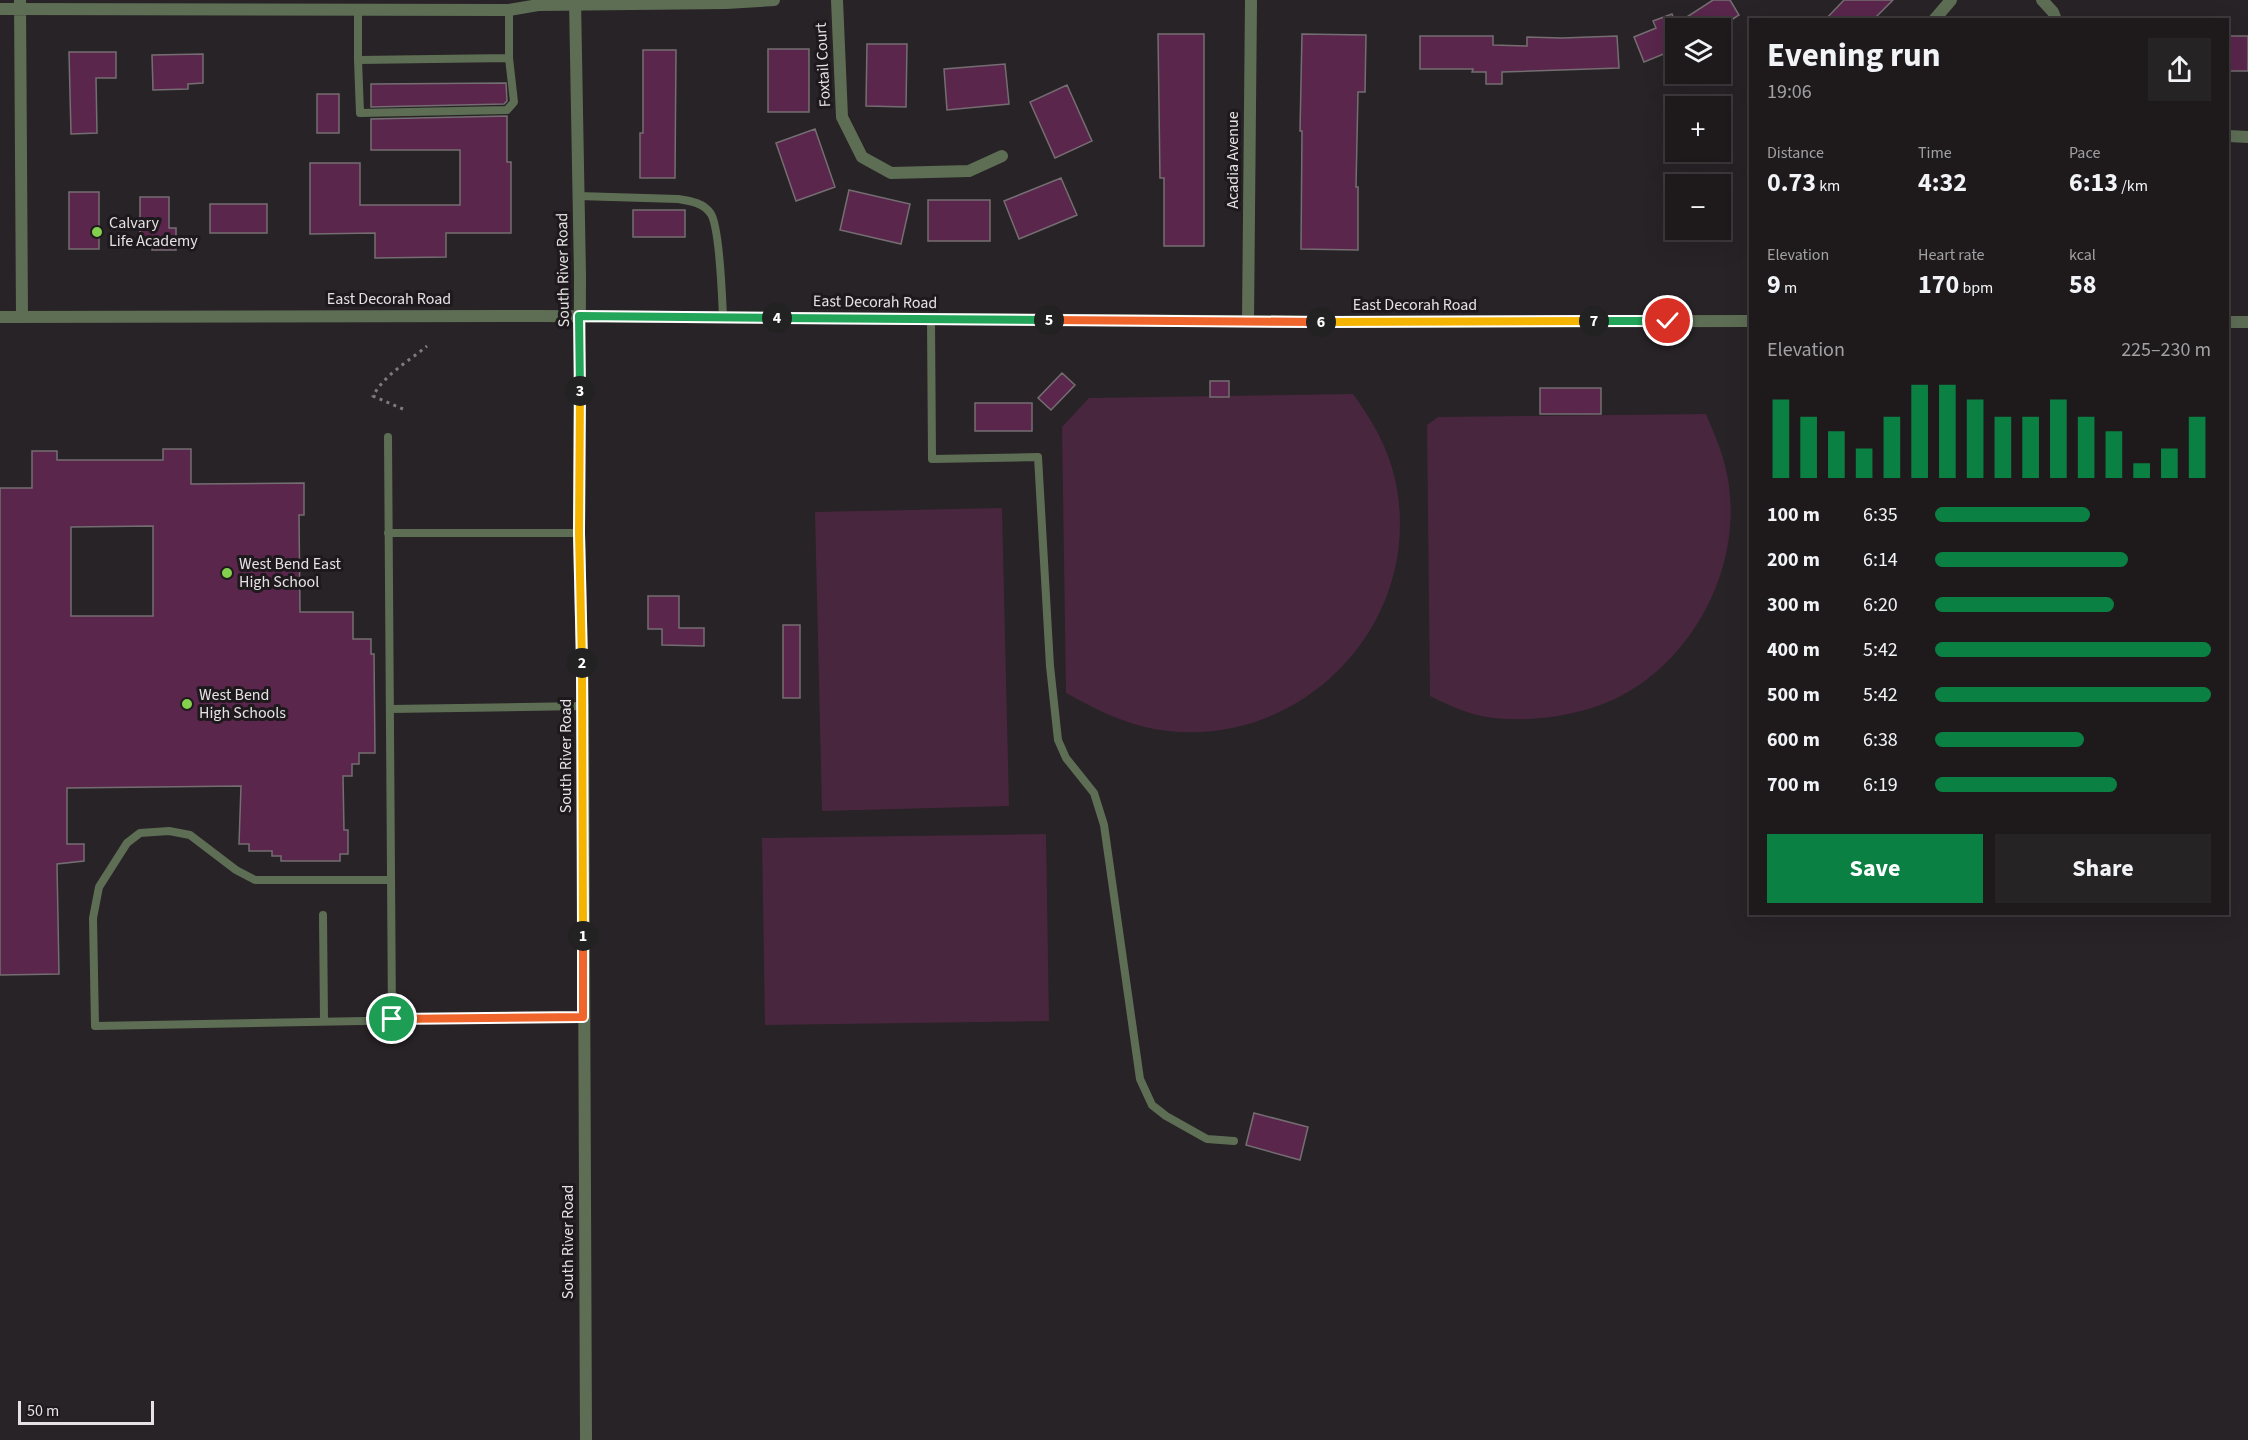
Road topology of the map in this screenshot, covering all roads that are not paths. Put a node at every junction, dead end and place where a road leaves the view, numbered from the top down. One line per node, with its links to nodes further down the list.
1 (774, 0): 6 (street)
2 (837, 0): 18 (street, Foxtail Court)
3 (1251, 0): 25 (street, Acadia Avenue)
4 (1951, 0): 12 (street)
5 (2042, 0): 13 (street)
6 (575, 3): 11 (street); 19 (street, South River Road)
7 (20, 4): 8 (street); 9 (street); 22 (street)
8 (295, 5): 10 (street)
9 (0, 9)
10 (358, 10): 11 (street); 15 (lane)
11 (509, 10): 14 (lane)
12 (1936, 18)
13 (2056, 18)
14 (509, 58): 15 (lane); 15 (lane)
15 (358, 60)
16 (2229, 136): 17 (street)
17 (2248, 136)
18 (1002, 156)
19 (578, 196): 20 (street, South River Road); 23 (lane)
20 (579, 316): 22 (street, East Decorah Road); 23 (street, East Decorah Road); 31 (street, South River Road)
21 (0, 317): 22 (street, East Decorah Road)
22 (22, 317)
23 (723, 317): 24 (street, East Decorah Road)
24 (932, 319): 25 (street, East Decorah Road); 39 (lane)
25 (1248, 321): 26 (street, East Decorah Road)
26 (1749, 321)
27 (2229, 322): 28 (street)
28 (2248, 322)
29 (388, 436): 30 (lane)
30 (388, 533): 31 (lane); 33 (lane)
31 (579, 533): 32 (street, South River Road)
32 (583, 706): 33 (lane); 36 (street, South River Road)
33 (390, 709): 34 (lane)
34 (391, 880): 37 (lane); 38 (lane)
35 (322, 915): 38 (lane)
36 (583, 1017): 37 (lane); 40 (street, South River Road)
37 (392, 1019): 38 (lane)
38 (324, 1021)
39 (1234, 1142)
40 (586, 1440)

